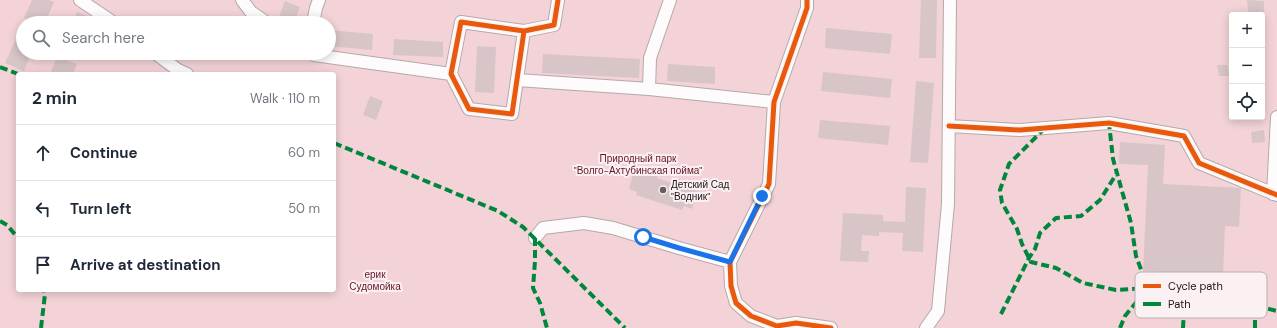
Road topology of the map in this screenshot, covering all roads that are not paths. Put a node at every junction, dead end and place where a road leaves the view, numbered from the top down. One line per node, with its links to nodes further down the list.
1 (80, 0): 8 (street)
2 (242, 0): 9 (street)
3 (319, 0): 10 (street)
4 (558, 0): 11 (street)
5 (670, 0): 17 (street)
6 (808, 0): 18 (street)
7 (950, 0): 20 (street)
8 (104, 16)
9 (257, 16)
10 (315, 16)
11 (524, 31): 15 (street); 16 (street)
12 (336, 57): 15 (street)
13 (165, 60): 14 (street)
14 (182, 72)
15 (450, 74): 16 (street)
16 (517, 80): 17 (street)
17 (649, 89): 18 (street)
18 (774, 102): 23 (street)
19 (1277, 117): 21 (street)
20 (949, 126): 21 (street); 25 (street)
21 (1275, 194)
22 (535, 238): 23 (street)
23 (730, 262): 24 (street)
24 (831, 328)
25 (926, 328)

